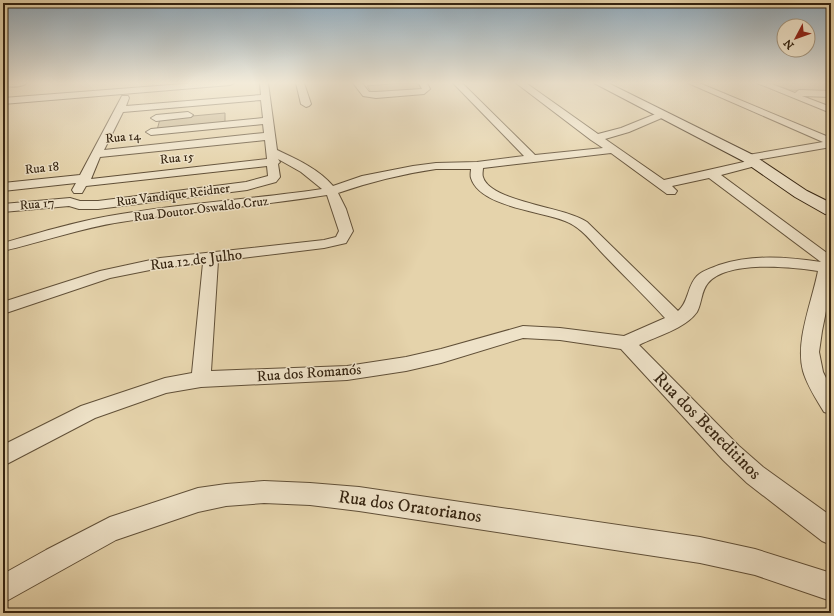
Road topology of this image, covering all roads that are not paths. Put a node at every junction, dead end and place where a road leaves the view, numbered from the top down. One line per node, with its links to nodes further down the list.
1 (119, 112): 22 (street)
2 (158, 112): 11 (street)
3 (228, 112): 12 (street)
4 (267, 112): 13 (street)
5 (486, 112): 24 (street)
6 (559, 112): 16 (street)
7 (656, 112): 10 (street)
8 (759, 112): 18 (street)
9 (196, 114): 11 (street)
10 (662, 115): 16 (street); 25 (street)
11 (156, 118): 14 (street)
12 (228, 118): 13 (street); 14 (street); 17 (street)
13 (267, 121): 15 (street)
14 (151, 132): 20 (street)
15 (270, 136): 17 (street, Rua 14); 23 (street)
16 (595, 138): 21 (street)
17 (228, 141): 19 (street, Rua 14); 27 (street)
18 (831, 143): 25 (street)
19 (186, 145): 20 (street, Rua 14); 28 (street)
20 (145, 149): 22 (street, Rua 14); 30 (street)
21 (612, 150): 24 (street, Rua Doutor Oswaldo Cruz); 29 (street)
22 (98, 154): 31 (street)
23 (273, 157): 27 (street, Rua 15); 33 (street); 34 (street, Rua Vandique Reidner)
24 (533, 159): 26 (street, Rua Doutor Oswaldo Cruz)
25 (751, 161): 29 (street); 36 (street)
26 (477, 165): 33 (street, Rua Doutor Oswaldo Cruz); 41 (street)
27 (225, 167): 28 (street, Rua 15)
28 (182, 171): 30 (street, Rua 15)
29 (712, 174): 39 (street)
30 (136, 177): 31 (street, Rua 15)
31 (84, 180): 32 (street, Rua 18); 34 (street)
32 (3, 187)
33 (331, 191): 37 (street, Rua Doutor Oswaldo Cruz); 38 (street, Rua 12 de Julho)
34 (70, 202): 35 (street, Rua 17)
35 (3, 208)
36 (831, 210)
37 (3, 247)
38 (211, 257): 40 (street, Rua 12 de Julho); 43 (street)
39 (829, 265): 41 (street); 44 (street)
40 (3, 308)
41 (678, 320): 42 (street)
42 (626, 343): 43 (street, Rua dos Romanós); 46 (street, Rua dos Beneditinos)
43 (201, 379): 45 (street, Rua dos Romanós)
44 (831, 406)
45 (3, 456)
46 (831, 532)
47 (831, 587): 48 (street, Rua dos Oratorianos)
48 (3, 589)

